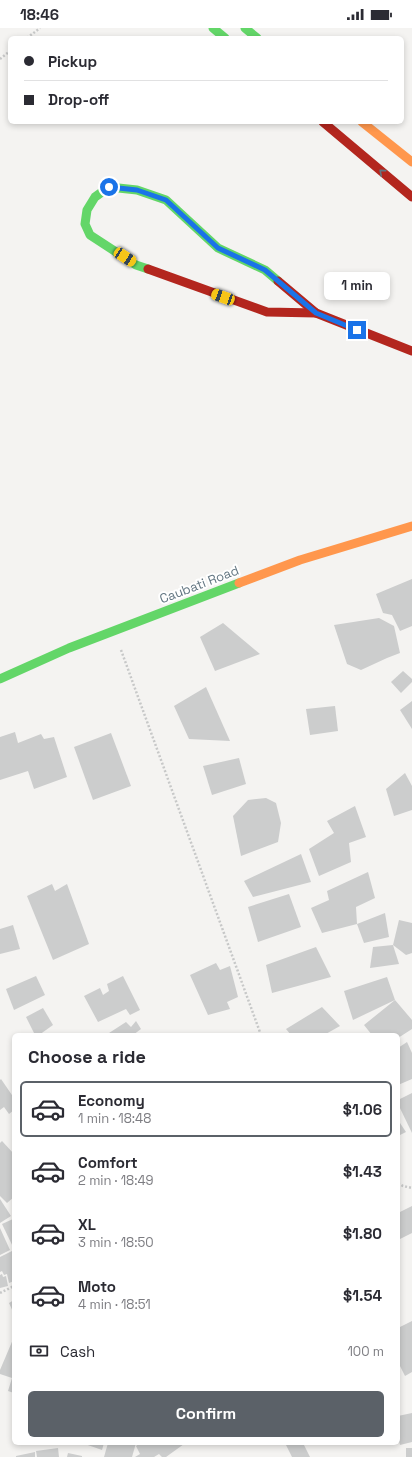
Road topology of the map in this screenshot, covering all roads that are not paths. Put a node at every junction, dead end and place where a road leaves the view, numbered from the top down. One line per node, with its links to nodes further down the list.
1 (213, 28): 3 (main road)
2 (245, 28): 4 (main road)
3 (223, 36)
4 (255, 36)
5 (325, 124): 8 (main road, one-way to 5)
6 (364, 124): 7 (main road)
7 (412, 162)
8 (412, 197)
9 (316, 313): 9 (main road); 10 (main road)
10 (412, 351)
11 (412, 526): 12 (main road, Caubati Road)
12 (0, 679)

